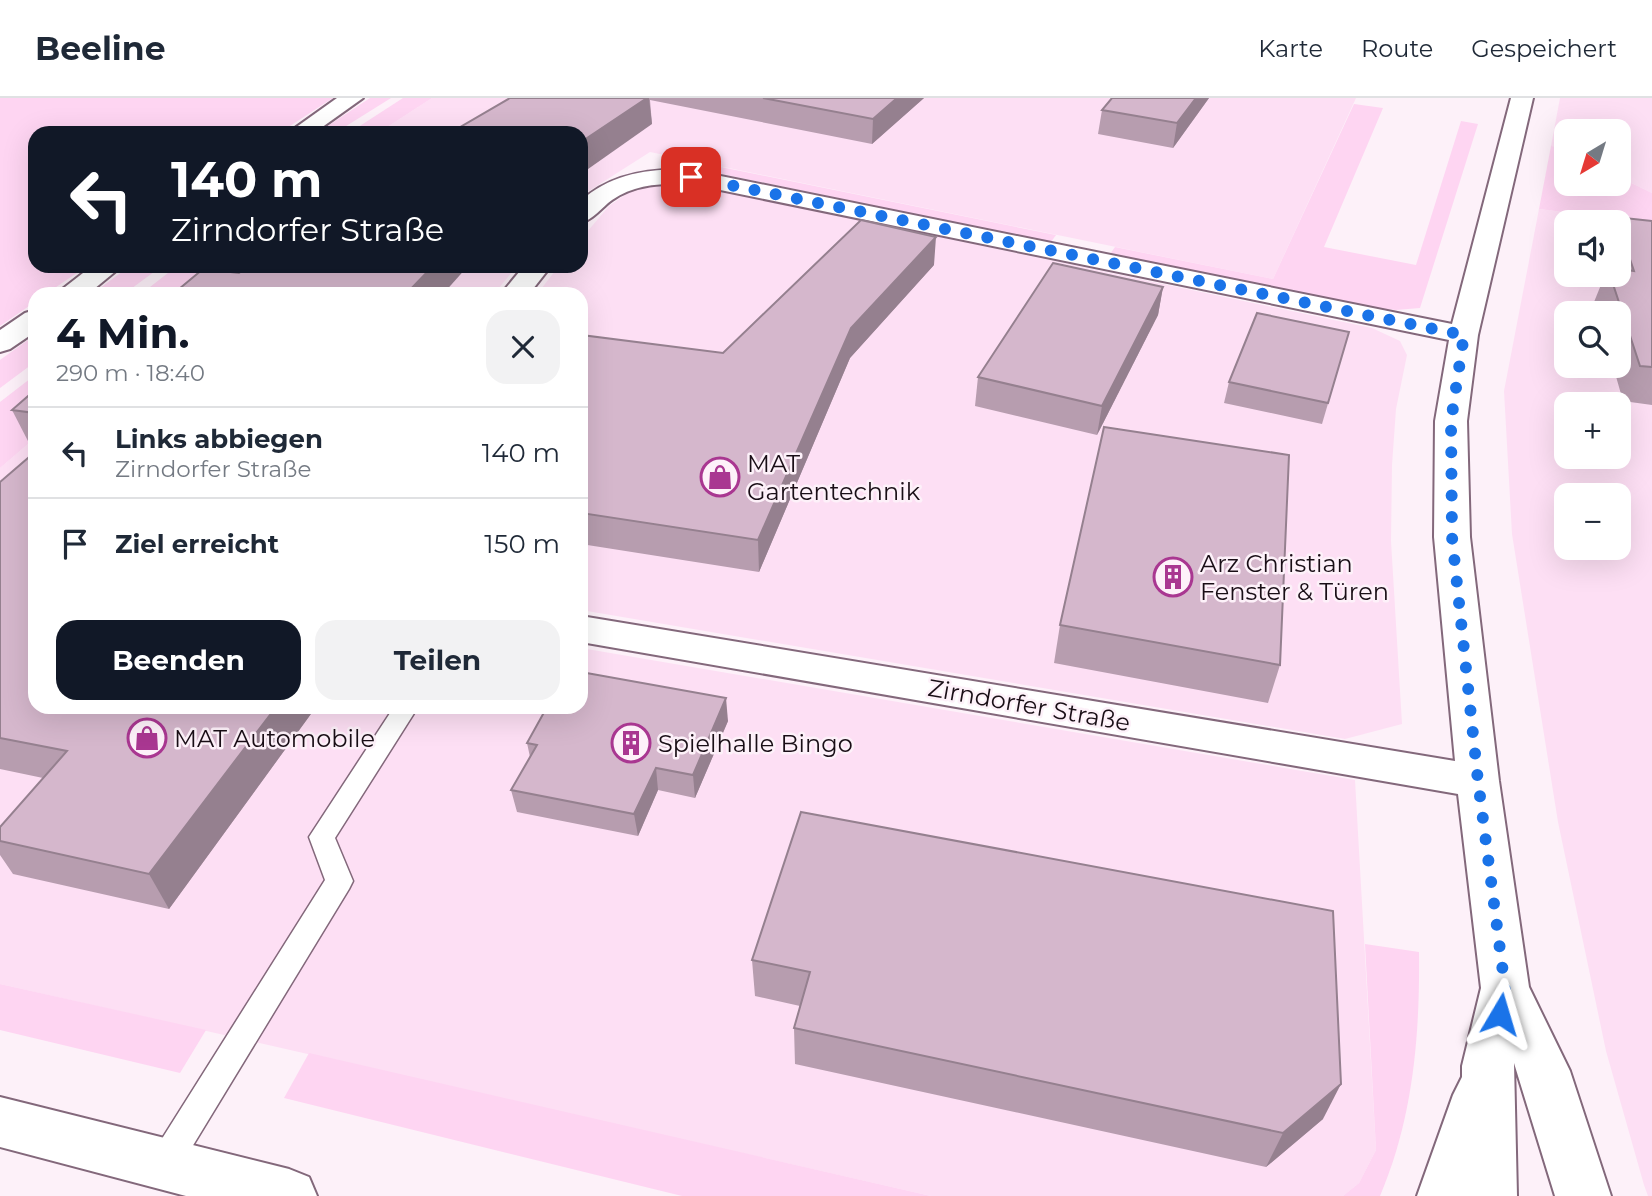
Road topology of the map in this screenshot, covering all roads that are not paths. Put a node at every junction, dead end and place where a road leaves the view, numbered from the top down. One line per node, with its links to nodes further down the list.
1 (352, 98): 3 (street)
2 (1522, 98): 10 (street)
3 (310, 126)
4 (588, 206): 10 (street)
5 (99, 273): 7 (street)
6 (532, 273): 8 (street)
7 (80, 287)
8 (521, 287)
9 (28, 323): 11 (street)
10 (1464, 335): 14 (street)
11 (0, 343)
12 (588, 630): 14 (street, Zirndorfer Straße)
13 (402, 714): 18 (lane)
14 (1478, 781): 15 (street)
15 (1505, 988): 16 (street); 22 (street)
16 (1489, 1066): 20 (street); 21 (street)
17 (0, 1122): 18 (street)
18 (164, 1164): 19 (street)
19 (289, 1196)
20 (1445, 1196)
21 (1489, 1196)
22 (1583, 1196)

